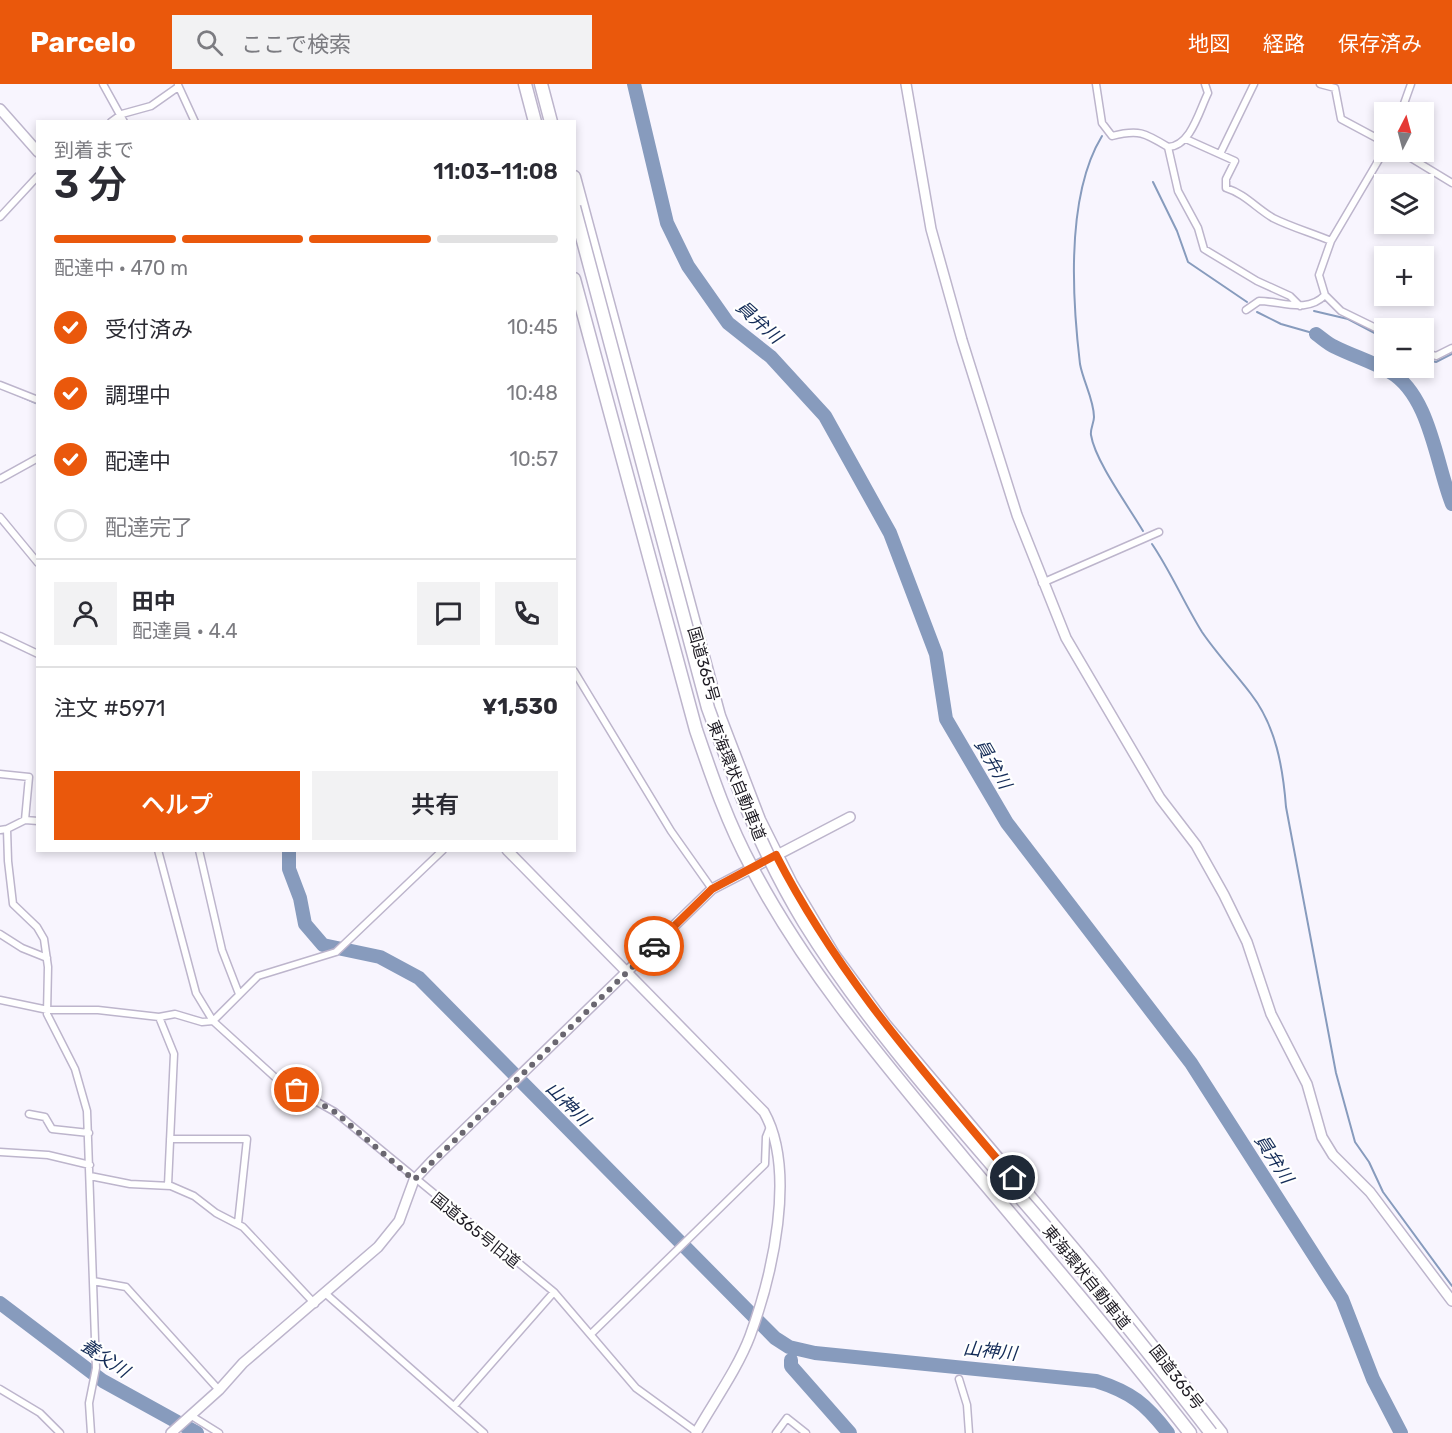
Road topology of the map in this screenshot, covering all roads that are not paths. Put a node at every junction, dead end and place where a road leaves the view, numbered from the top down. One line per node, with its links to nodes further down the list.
1 (103, 84): 15 (street)
2 (525, 84): 19 (highway)
3 (542, 84): 20 (highway)
4 (550, 84): 21 (highway)
5 (906, 84): 49 (street)
6 (1096, 84): 24 (street)
7 (1205, 84): 23 (street)
8 (1254, 84): 26 (street)
9 (1320, 84): 12 (street)
10 (1411, 84): 13 (street)
11 (178, 86): 15 (street); 18 (street)
12 (1336, 86): 22 (street)
13 (1405, 102)
14 (0, 109): 25 (street)
15 (122, 114): 16 (street); 17 (street)
16 (114, 120)
17 (124, 120)
18 (194, 120)
19 (534, 120)
20 (551, 120)
21 (559, 120)
22 (1374, 137)
23 (1186, 139): 24 (street); 26 (street)
24 (1168, 147): 37 (street)
25 (36, 150)
26 (1220, 154): 34 (street)
27 (1378, 162): 34 (street)
28 (1417, 162): 30 (street)
29 (36, 178): 33 (street)
30 (1452, 183)
31 (576, 184): 62 (highway, 国道365号)
32 (576, 214): 104 (highway, 東海環状自動車道, bridge)
33 (0, 217)
34 (1331, 241): 36 (street)
35 (576, 286): 63 (highway, 国道365号)
36 (1325, 295): 37 (street); 39 (street)
37 (1300, 306): 38 (street)
38 (1246, 310)
39 (1374, 327)
40 (1452, 348): 41 (street)
41 (1434, 355)
42 (0, 384): 43 (street)
43 (36, 399)
44 (36, 459): 45 (street)
45 (0, 479)
46 (0, 517): 48 (street)
47 (1159, 532): 49 (street)
48 (36, 562)
49 (1042, 583): 86 (street)
50 (0, 636): 51 (street)
51 (36, 653)
52 (576, 674): 64 (street)
53 (0, 774): 55 (street)
54 (850, 817): 62 (street)
55 (26, 820): 56 (street); 57 (street)
56 (36, 821)
57 (4, 830): 66 (street)
58 (159, 852): 72 (street, 国道365号旧道)
59 (199, 852): 68 (street)
60 (441, 852): 68 (street)
61 (509, 852): 67 (street, 国道365号旧道)
62 (776, 855): 63 (street); 105 (highway, 国道365号)
63 (751, 867): 64 (street); 103 (highway, 国道365号)
64 (712, 889): 67 (street)
65 (0, 934): 66 (street)
66 (47, 958): 70 (street)
67 (627, 973): 74 (street, 国道365号旧道); 80 (street)
68 (239, 994): 72 (street)
69 (0, 1000): 70 (street)
70 (48, 1010): 71 (street); 75 (street)
71 (159, 1017): 72 (street); 76 (street)
72 (213, 1021): 80 (street, 国道365号旧道)
73 (29, 1114): 75 (street)
74 (771, 1124): 88 (street); 99 (street, 国道365号旧道)
75 (89, 1133): 78 (street)
76 (170, 1139): 81 (street); 82 (street)
77 (0, 1152): 78 (street)
78 (90, 1165): 79 (street)
79 (90, 1176): 81 (street); 83 (street)
80 (414, 1180): 84 (street, 国道365号旧道); 85 (street)
81 (168, 1185): 82 (street)
82 (238, 1223): 87 (street)
83 (93, 1281): 91 (street); 96 (street)
84 (554, 1292): 88 (street, 国道365号旧道); 92 (street)
85 (326, 1294): 87 (street); 92 (street)
86 (1452, 1301)
87 (315, 1304): 91 (street)
88 (591, 1334): 99 (street, 国道365号旧道)
89 (959, 1379): 102 (street)
90 (0, 1389): 95 (street)
91 (219, 1390): 93 (street)
92 (454, 1406): 98 (street)
93 (189, 1417): 94 (street); 97 (street)
94 (173, 1431)
95 (60, 1433)
96 (90, 1433)
97 (219, 1433)
98 (484, 1433)
99 (697, 1433)
100 (776, 1433): 101 (street)
101 (806, 1433)
102 (969, 1433)
103 (1190, 1433)
104 (1211, 1433)
105 (1221, 1433)

